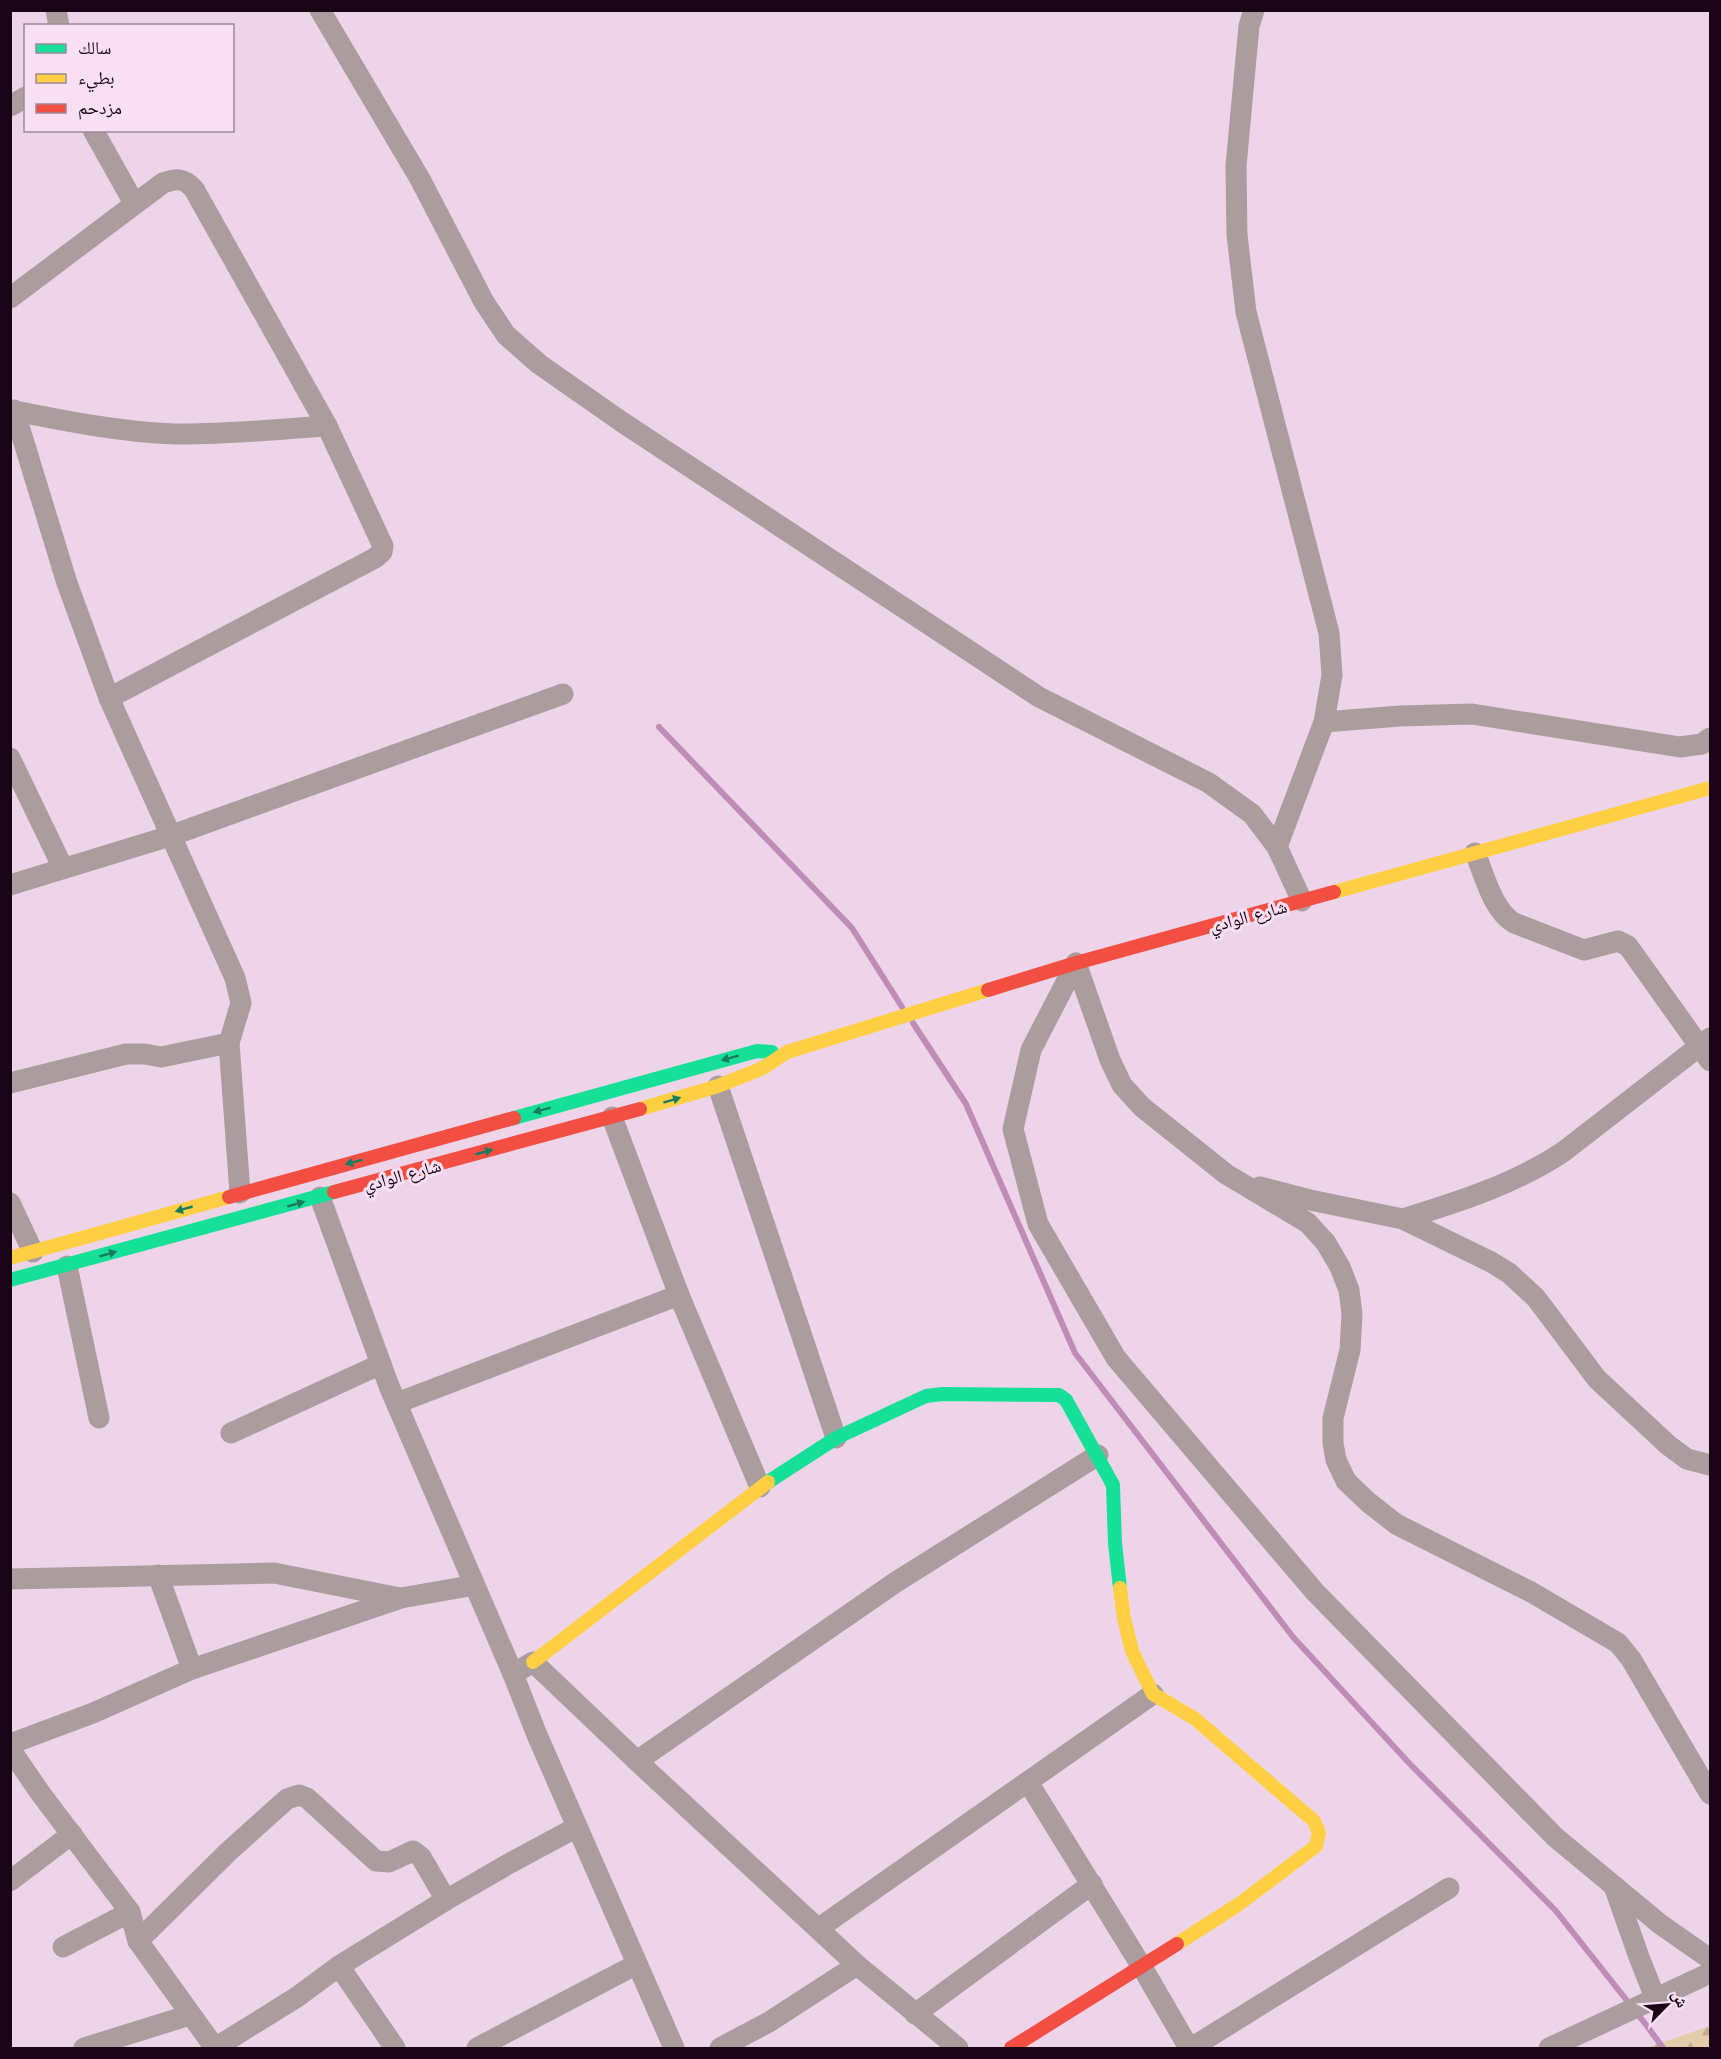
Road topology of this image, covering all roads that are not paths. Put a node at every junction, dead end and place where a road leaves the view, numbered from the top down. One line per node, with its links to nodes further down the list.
1 (320, 10): 17 (street)
2 (1254, 10): 12 (street)
3 (24, 98): 4 (street)
4 (10, 106)
5 (94, 132): 6 (street)
6 (134, 203): 7 (street); 9 (street)
7 (10, 298)
8 (12, 410): 9 (street); 11 (street)
9 (327, 426): 11 (street)
10 (563, 694): 16 (street)
11 (109, 698): 16 (street)
12 (1324, 722): 13 (street); 17 (street)
13 (1710, 738)
14 (10, 758): 19 (street)
15 (1710, 788): 18 (main road, شارع الوادي)
16 (170, 836): 19 (street); 23 (street)
17 (1277, 847): 21 (street)
18 (1475, 854): 21 (main road, شارع الوادي); 24 (street)
19 (63, 868): 20 (street)
20 (10, 885)
21 (1302, 901): 22 (main road, شارع الوادي)
22 (1076, 963): 25 (main road, شارع الوادي); 29 (street); 64 (street)
23 (229, 1043): 26 (street); 30 (street)
24 (1707, 1049): 33 (street)
25 (788, 1052): 27 (main road, شارع الوادي); 30 (main road, شارع الوادي, one-way to 30)
26 (10, 1083)
27 (718, 1086): 28 (main road, شارع الوادي, one-way to 27); 43 (street)
28 (612, 1118): 31 (main road, شارع الوادي, one-way to 28); 38 (street)
29 (1226, 1174): 33 (street); 59 (street)
30 (240, 1193): 34 (main road, شارع الوادي, one-way to 34)
31 (320, 1197): 36 (main road, شارع الوادي, one-way to 31); 39 (street)
32 (10, 1203): 34 (street)
33 (1403, 1219): 45 (street)
34 (33, 1252): 35 (main road, شارع الوادي)
35 (10, 1258)
36 (67, 1266): 37 (main road, شارع الوادي); 41 (street)
37 (10, 1280)
38 (679, 1295): 40 (street); 46 (street)
39 (381, 1364): 40 (street); 42 (street)
40 (397, 1403): 49 (street)
41 (99, 1418)
42 (231, 1433)
43 (836, 1438): 44 (main road); 46 (main road)
44 (1098, 1455): 54 (main road); 57 (street)
45 (1708, 1464)
46 (760, 1487): 51 (main road)
47 (158, 1575): 48 (street); 50 (street); 52 (street)
48 (10, 1579)
49 (475, 1585): 50 (street); 53 (street)
50 (401, 1598): 52 (street)
51 (533, 1662): 53 (street); 57 (street)
52 (192, 1670): 55 (street)
53 (513, 1674): 60 (street)
54 (1153, 1694): 58 (street); 75 (main road)
55 (10, 1743)
56 (10, 1749): 61 (street)
57 (637, 1761): 68 (street)
58 (1028, 1782): 63 (street); 68 (street)
59 (1710, 1794)
60 (577, 1827): 66 (street); 72 (street)
61 (72, 1834): 62 (street); 67 (street)
62 (10, 1881)
63 (1092, 1884): 75 (street); 78 (street)
64 (1614, 1886): 71 (street); 77 (street)
65 (1449, 1888): 88 (street)
66 (446, 1900): 69 (street); 74 (street)
67 (130, 1912): 69 (street); 70 (street)
68 (819, 1928): 73 (street)
69 (138, 1941): 79 (street)
70 (63, 1947)
71 (1710, 1959)
72 (637, 1964): 83 (street); 84 (street)
73 (857, 1965): 78 (street); 85 (street)
74 (339, 1966): 80 (street); 82 (street)
75 (1142, 1967): 87 (main road); 88 (street)
76 (1710, 1973): 77 (street)
77 (1656, 2000): 89 (street)
78 (915, 2014): 86 (street)
79 (190, 2015): 80 (street); 81 (street)
80 (215, 2048)
81 (84, 2049)
82 (395, 2049)
83 (477, 2049)
84 (674, 2049)
85 (720, 2049)
86 (958, 2049)
87 (1011, 2049)
88 (1190, 2049)
89 (1549, 2049)

